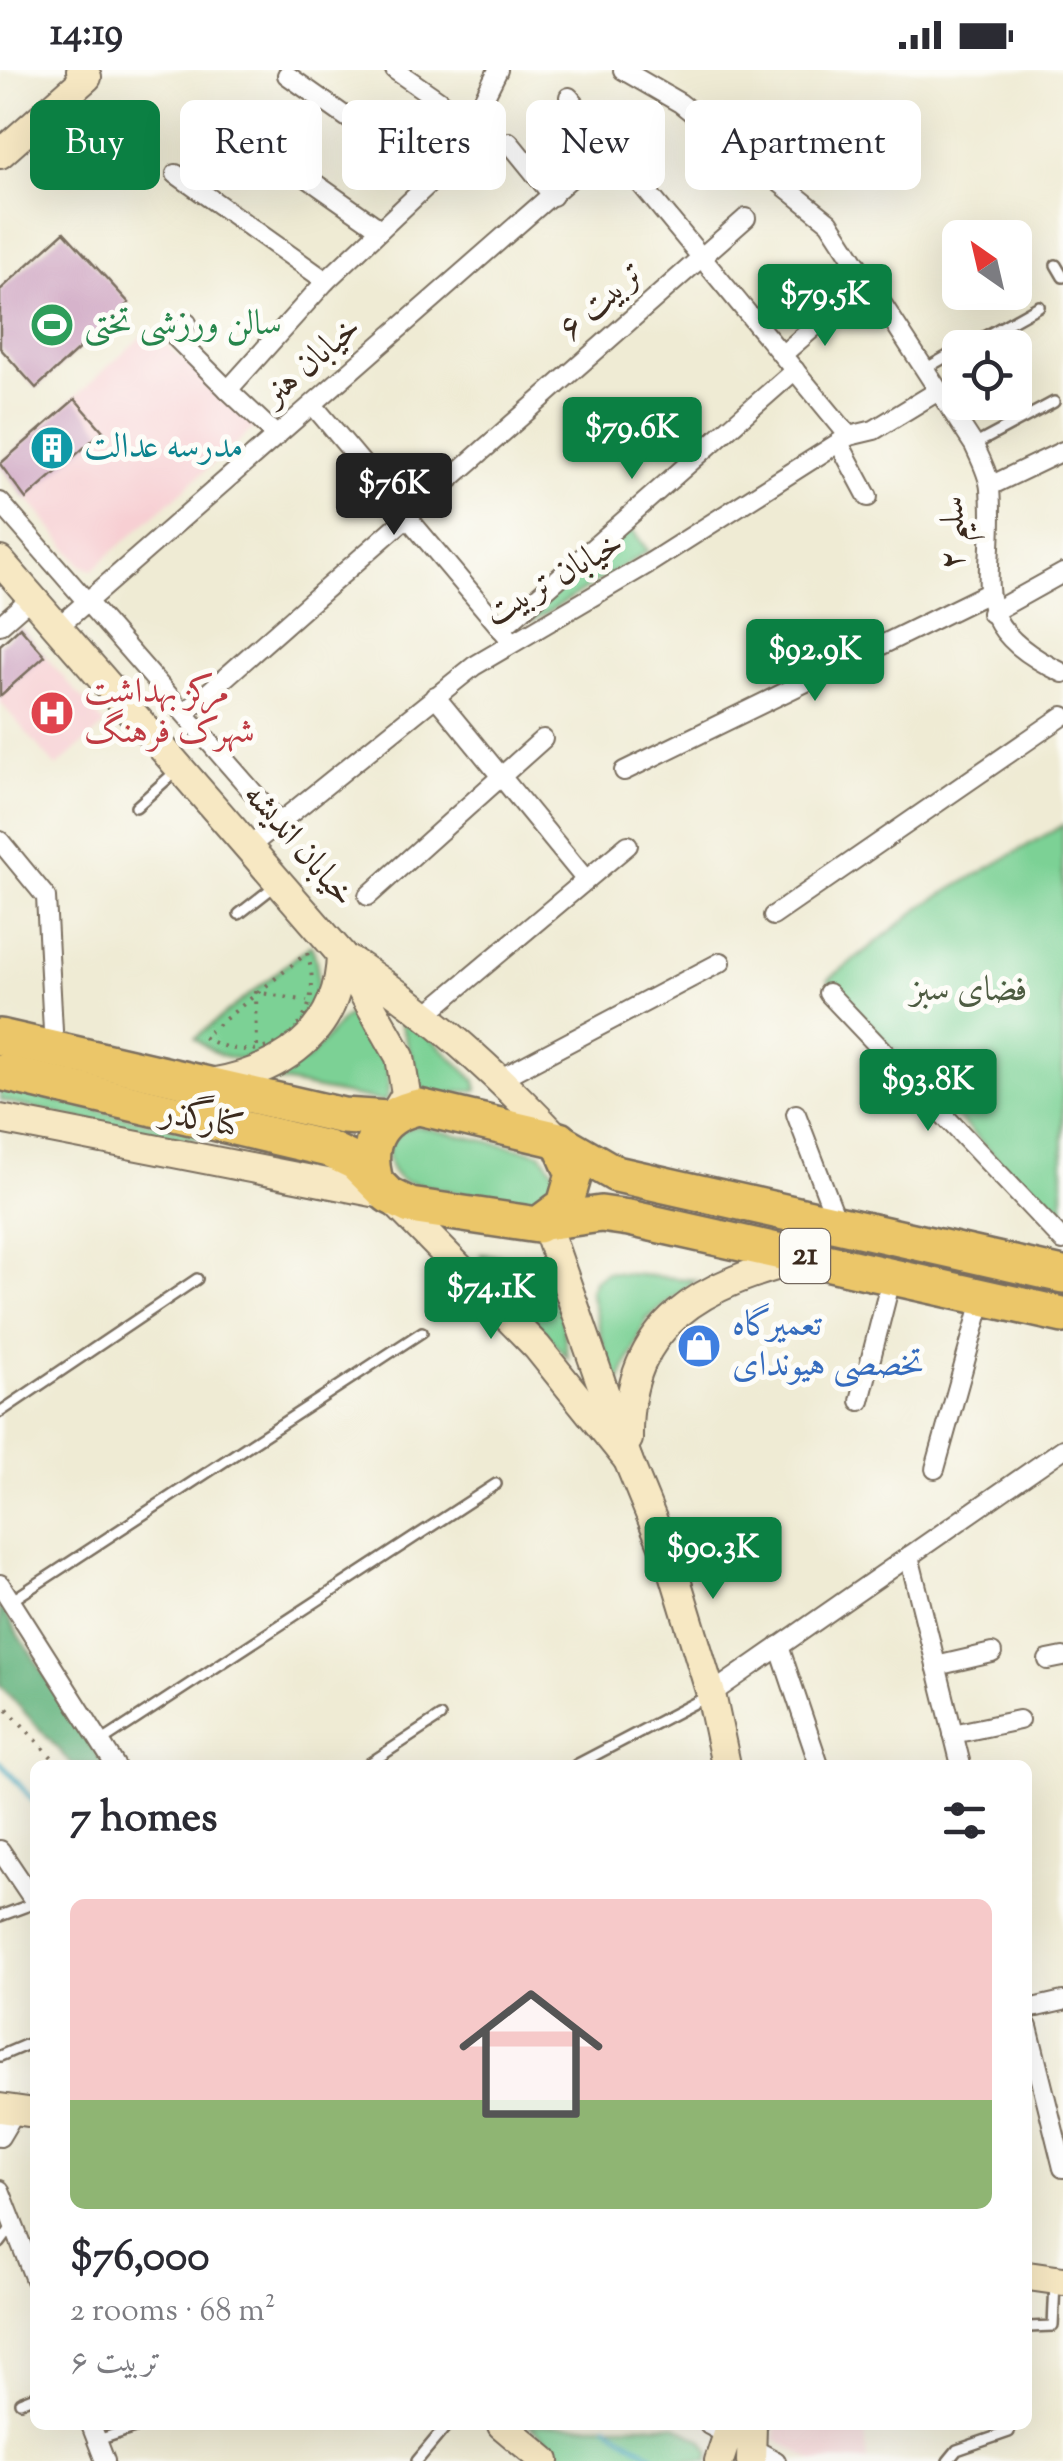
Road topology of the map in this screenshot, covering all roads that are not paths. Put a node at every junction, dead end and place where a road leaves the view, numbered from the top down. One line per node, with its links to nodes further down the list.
1 (395, 70): 6 (street)
2 (498, 70): 7 (street)
3 (624, 70): 30 (street, سلیم ۲)
4 (88, 72): 10 (main road)
5 (287, 75): 8 (street)
6 (438, 100)
7 (482, 100)
8 (342, 114)
9 (509, 142): 16 (street)
10 (0, 154)
11 (176, 174): 22 (street)
12 (322, 188): 18 (street)
13 (422, 190): 18 (street)
14 (560, 190): 16 (street, خیابان هنر)
15 (646, 190): 19 (street)
16 (553, 196): 34 (street, خیابان هنر)
17 (746, 218): 19 (street, تربیت ۶)
18 (380, 229): 22 (street)
19 (702, 257): 27 (street); 42 (street, تربیت ۶)
20 (1056, 265): 21 (lane)
21 (1063, 277)
22 (326, 281): 31 (street)
23 (1039, 306): 26 (lane)
24 (836, 308): 27 (street)
25 (187, 322): 31 (street)
26 (995, 330)
27 (782, 355): 29 (street)
28 (942, 359): 30 (lane)
29 (795, 370): 36 (street); 51 (street)
30 (922, 370): 32 (street, سلیم ۲)
31 (228, 390): 35 (street)
32 (938, 391): 36 (street, خیابان تربیت); 37 (street, سلیم ۲)
33 (1054, 402): 37 (lane)
34 (313, 405): 35 (street, خیابان هنر); 42 (street)
35 (277, 436): 47 (street, خیابان هنر)
36 (844, 440): 40 (street); 51 (street, خیابان تربیت)
37 (974, 445): 39 (street, سلیم ۲)
38 (1063, 451): 39 (street)
39 (990, 486): 45 (street, سلیم ۲)
40 (868, 496)
41 (0, 502): 47 (street)
42 (408, 517): 51 (street); 54 (street, تربیت ۶)
43 (0, 561): 46 (main road, خیابان اندیشه)
44 (1063, 573): 48 (street)
45 (986, 594): 48 (street, سلیم ۲); 58 (street)
46 (32, 597): 49 (street); 50 (main road, خیابان اندیشه)
47 (87, 602): 50 (street, خیابان هنر); 54 (street)
48 (991, 614): 52 (street, سلیم ۲)
49 (0, 625)
50 (58, 627): 57 (main road, خیابان اندیشه)
51 (506, 635): 53 (street, خیابان تربیت)
52 (1063, 673)
53 (435, 696): 59 (street); 61 (street, خیابان تربیت)
54 (185, 713): 61 (street)
55 (1063, 716): 69 (street)
56 (543, 739): 59 (street)
57 (180, 768): 60 (lane); 64 (main road, خیابان اندیشه)
58 (624, 771)
59 (501, 777): 65 (street); 67 (street)
60 (136, 807)
61 (280, 822): 64 (street, خیابان تربیت)
62 (0, 840): 75 (street)
63 (628, 845): 65 (street)
64 (249, 847): 66 (main road, خیابان اندیشه)
65 (586, 880): 73 (street)
66 (279, 882): 68 (lane); 70 (main road, خیابان اندیشه)
67 (368, 896)
68 (239, 914)
69 (773, 916)
70 (341, 954): 73 (main road, خیابان اندیشه); 78 (main road); 80 (main road, خیابان اندیشه)
71 (721, 962): 77 (street)
72 (828, 993): 86 (street)
73 (428, 1013): 77 (main road, خیابان اندیشه)
74 (0, 1037): 75 (highway, 21)
75 (54, 1050): 78 (highway, 21)
76 (0, 1072): 83 (highway, 21)
77 (502, 1078): 82 (main road, خیابان اندیشه)
78 (201, 1085): 80 (highway, 21)
79 (796, 1114): 85 (street)
80 (391, 1118): 82 (highway, 21); 83 (highway)
81 (0, 1119): 83 (main road, کنارگذر)
82 (559, 1140): 84 (highway); 85 (highway, 21)
83 (381, 1186): 84 (highway, 21); 97 (main road)
84 (544, 1222): 87 (highway, 21); 97 (main road)
85 (838, 1224): 88 (highway, 21)
86 (1063, 1241)
87 (810, 1257): 89 (highway, 21); 97 (main road)
88 (1063, 1275)
89 (892, 1276): 91 (highway, 21); 94 (street)
90 (197, 1279): 95 (lane)
91 (984, 1297): 92 (highway, 21); 98 (street)
92 (1063, 1315)
93 (422, 1332): 102 (lane)
94 (860, 1401)
95 (0, 1412)
96 (1063, 1449): 100 (street)
97 (628, 1460): 106 (main road)
98 (935, 1470)
99 (496, 1484): 110 (lane)
100 (909, 1556): 103 (street); 105 (street)
101 (0, 1584): 102 (street)
102 (10, 1601): 110 (street)
103 (779, 1646): 106 (street); 115 (street)
104 (992, 1653): 105 (street)
105 (936, 1666): 109 (street)
106 (710, 1694): 113 (lane); 114 (main road)
107 (440, 1717): 112 (lane)
108 (1019, 1720): 109 (street)
109 (953, 1734): 116 (street)
110 (101, 1742): 111 (street)
111 (113, 1760)
112 (375, 1760)
113 (592, 1760)
114 (725, 1760)
115 (817, 1760)
116 (960, 1760)
117 (0, 1850): 118 (street)
118 (30, 1895)
119 (30, 1904): 120 (lane)
120 (0, 1916)
121 (1063, 2001): 122 (street)
122 (1032, 2008)
123 (30, 2042): 125 (lane)
124 (1032, 2043): 128 (street)
125 (0, 2056)
126 (17, 2110): 127 (street)
127 (0, 2138)
128 (1063, 2168)
129 (0, 2190): 130 (street)
130 (14, 2225): 131 (lane); 132 (street)
131 (0, 2244)
132 (30, 2267)
133 (1049, 2279): 134 (lane)
134 (1032, 2327)
135 (30, 2398): 136 (lane)
136 (20, 2402)
137 (443, 2430): 142 (lane)
138 (508, 2430): 143 (main road)
139 (1009, 2432): 144 (lane)
140 (94, 2433): 141 (street)
141 (106, 2461)
142 (418, 2461)
143 (545, 2461)
144 (948, 2461)

